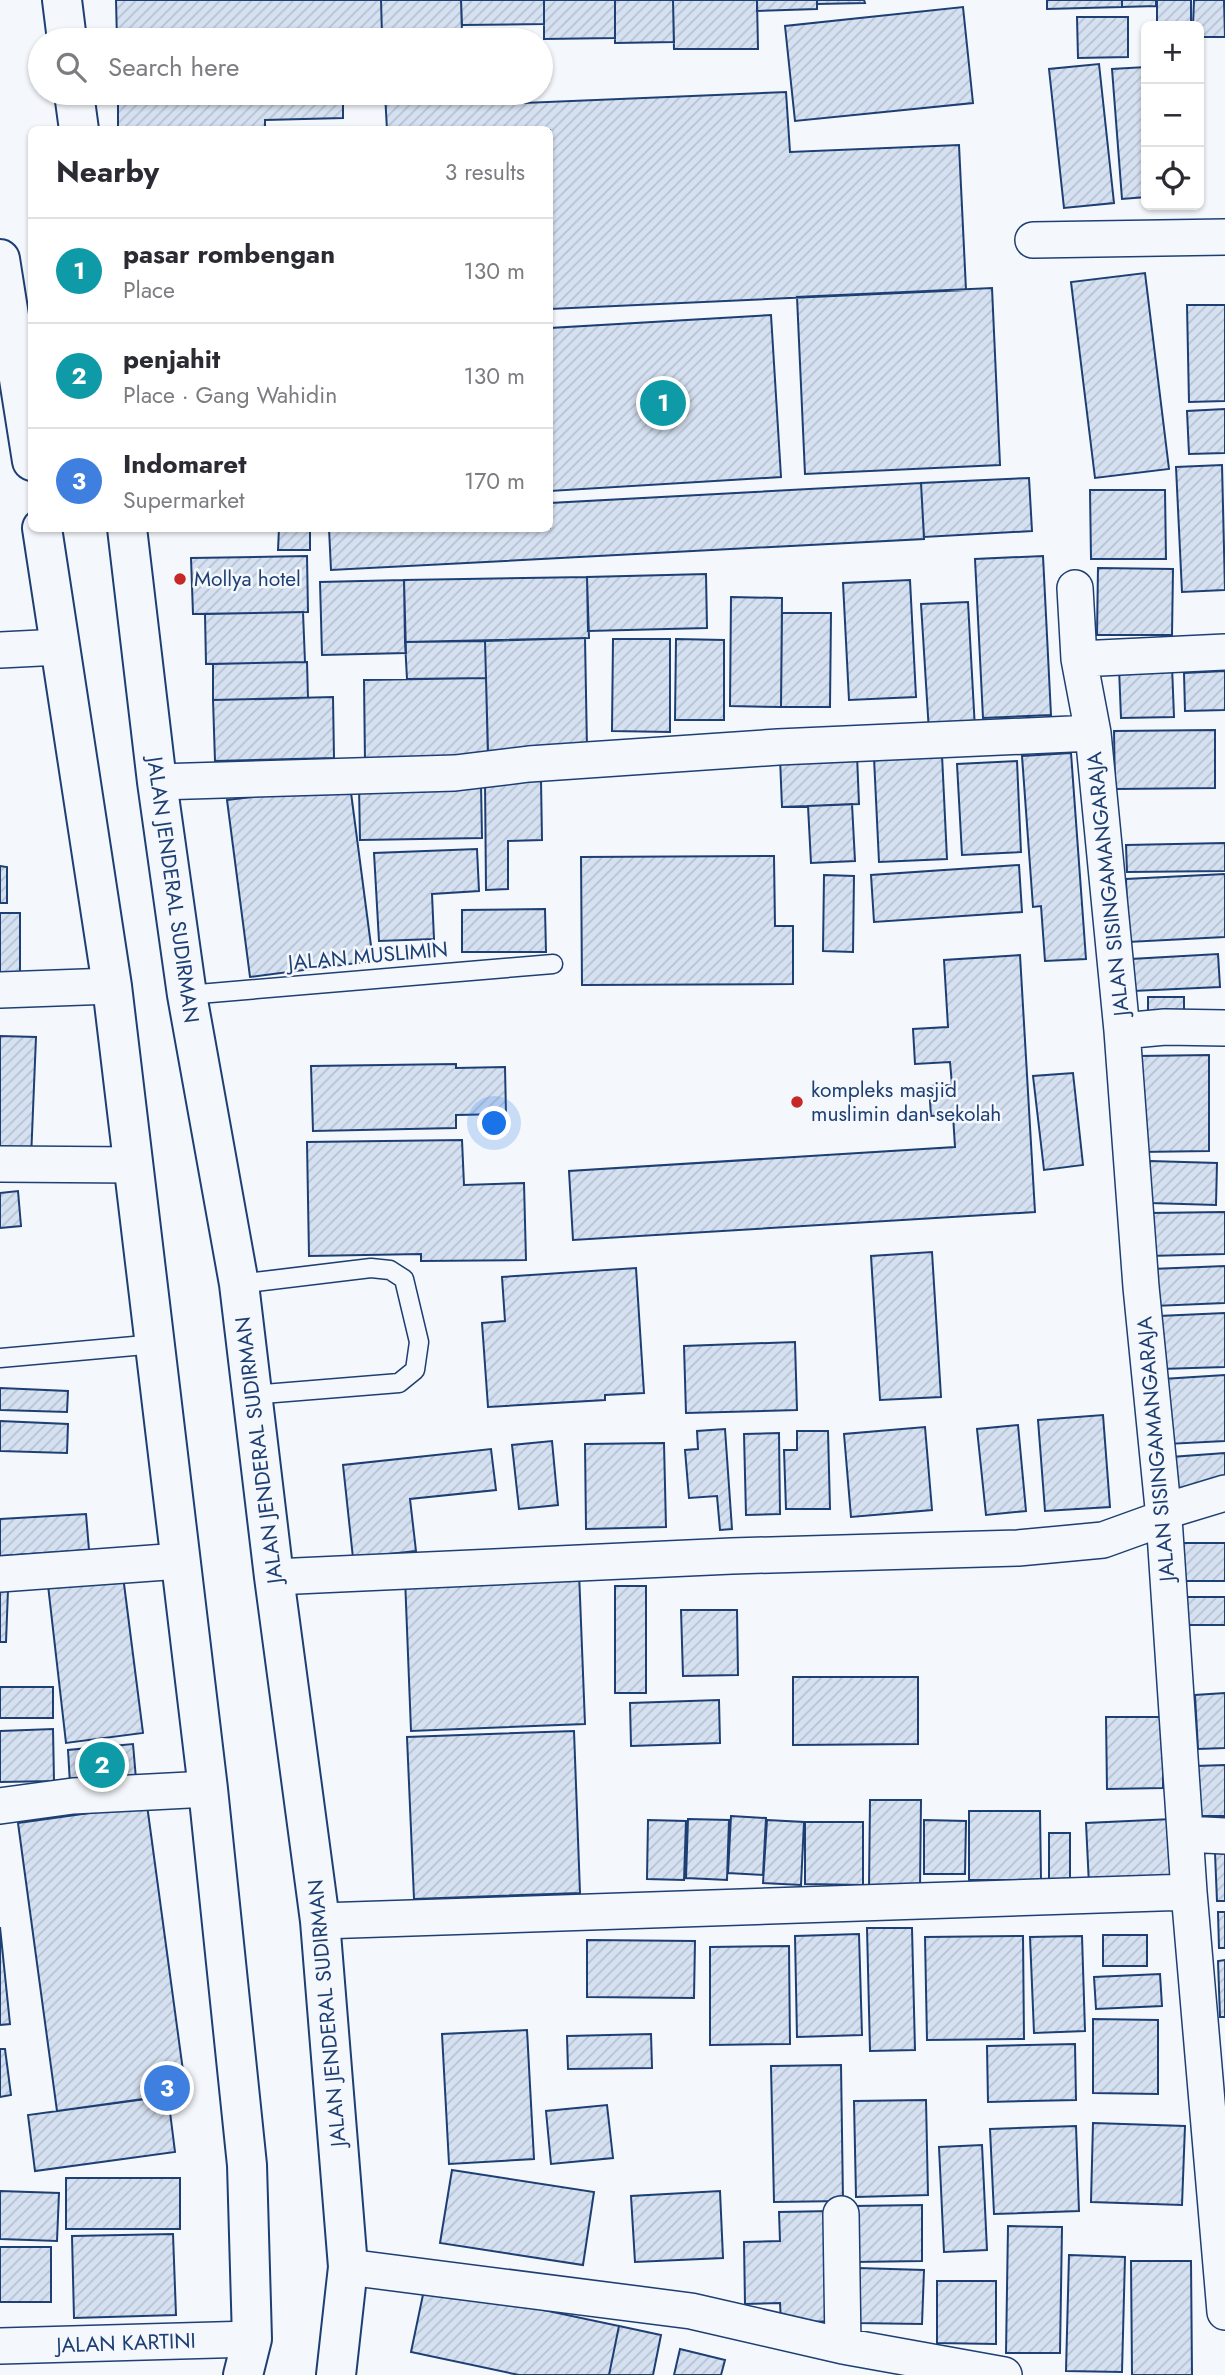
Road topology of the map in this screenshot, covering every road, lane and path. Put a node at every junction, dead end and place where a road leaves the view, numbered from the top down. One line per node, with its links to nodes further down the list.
1 (62, 0): 2 (main road)
2 (66, 28)
3 (76, 105): 4 (main road)
4 (78, 126)
5 (1225, 237): 6 (street)
6 (1033, 240)
7 (0, 259): 8 (main road)
8 (28, 436)
9 (43, 532): 12 (main road)
10 (127, 532): 17 (main road, JALAN JENDERAL SUDIRMAN)
11 (1075, 588): 15 (street, JALAN SISINGAMANGARAJA)
12 (61, 647): 13 (street); 19 (main road)
13 (0, 650)
14 (1225, 652): 15 (street)
15 (1079, 659): 16 (street, JALAN SISINGAMANGARAJA)
16 (1093, 733): 17 (street); 23 (street, JALAN SISINGAMANGARAJA)
17 (157, 782): 21 (main road, JALAN JENDERAL SUDIRMAN)
18 (553, 964): 21 (lane, JALAN MUSLIMIN)
19 (112, 986): 20 (street); 25 (main road)
20 (0, 990)
21 (187, 995): 26 (main road, JALAN JENDERAL SUDIRMAN)
22 (1225, 1028): 23 (street)
23 (1122, 1031): 31 (street, JALAN SISINGAMANGARAJA)
24 (0, 1164): 25 (street)
25 (134, 1165): 27 (main road)
26 (239, 1284): 29 (main road, JALAN JENDERAL SUDIRMAN); 29 (lane)
27 (156, 1344): 28 (lane); 32 (main road)
28 (0, 1358)
29 (252, 1395): 34 (main road, JALAN JENDERAL SUDIRMAN)
30 (1225, 1493): 31 (street)
31 (1164, 1518): 34 (street); 37 (street, JALAN SISINGAMANGARAJA)
32 (180, 1561): 33 (street); 35 (main road)
33 (0, 1574)
34 (274, 1577): 40 (main road, JALAN JENDERAL SUDIRMAN)
35 (208, 1789): 36 (street); 47 (main road)
36 (0, 1806)
37 (1185, 1835): 38 (street); 39 (street, JALAN SISINGAMANGARAJA)
38 (1225, 1836)
39 (1189, 1892): 40 (street); 42 (street, JALAN SISINGAMANGARAJA)
40 (320, 1921): 43 (main road, JALAN JENDERAL SUDIRMAN)
41 (841, 2214): 46 (street)
42 (1223, 2242): 44 (street, JALAN SISINGAMANGARAJA)
43 (348, 2267): 46 (street); 48 (main road, JALAN JENDERAL SUDIRMAN)
44 (1225, 2312)
45 (0, 2346): 47 (street, JALAN KARTINI)
46 (843, 2346): 49 (street)
47 (247, 2357)
48 (336, 2375)
49 (1004, 2375)

